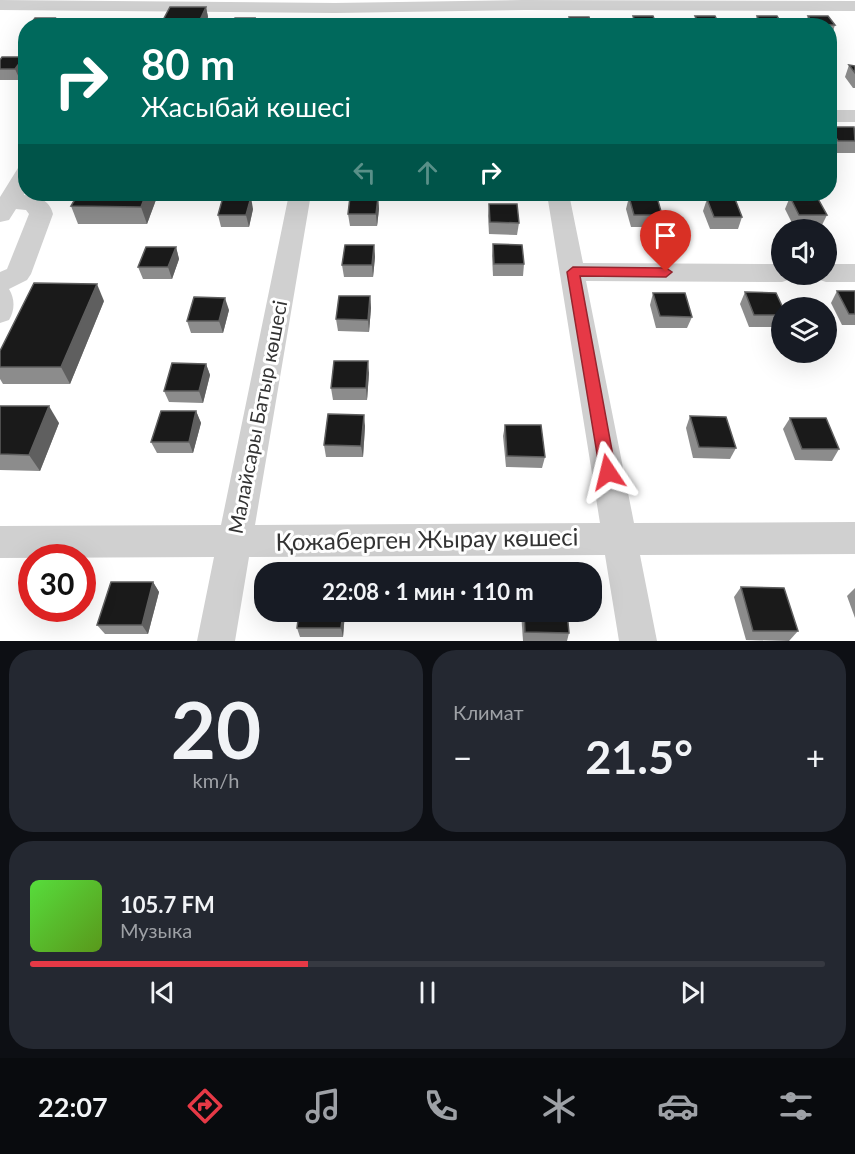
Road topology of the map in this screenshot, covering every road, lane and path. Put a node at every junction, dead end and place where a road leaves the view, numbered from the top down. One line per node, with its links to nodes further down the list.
1 (126, 2): 3 (street); 4 (street); 6 (street)
2 (525, 3): 4 (street); 5 (street); 7 (street)
3 (0, 4)
4 (336, 4)
5 (855, 6)
6 (117, 18)
7 (528, 18)
8 (837, 116): 9 (street)
9 (855, 116)
10 (18, 186): 13 (street)
11 (299, 201): 24 (street, Малайсары Батыр көшесі)
12 (559, 201): 14 (street)
13 (4, 208): 18 (street)
14 (573, 272): 15 (street); 21 (street)
15 (771, 273)
16 (837, 273): 17 (street)
17 (855, 273)
18 (0, 283)
19 (0, 296): 20 (street)
20 (0, 313)
21 (619, 538): 22 (street, Қожаберген Жырау көшесі); 24 (street, Қожаберген Жырау көшесі); 26 (street)
22 (855, 538)
23 (0, 542): 24 (street, Қожаберген Жырау көшесі)
24 (235, 542): 25 (street, Малайсары Батыр көшесі)
25 (216, 641)
26 (638, 641)

